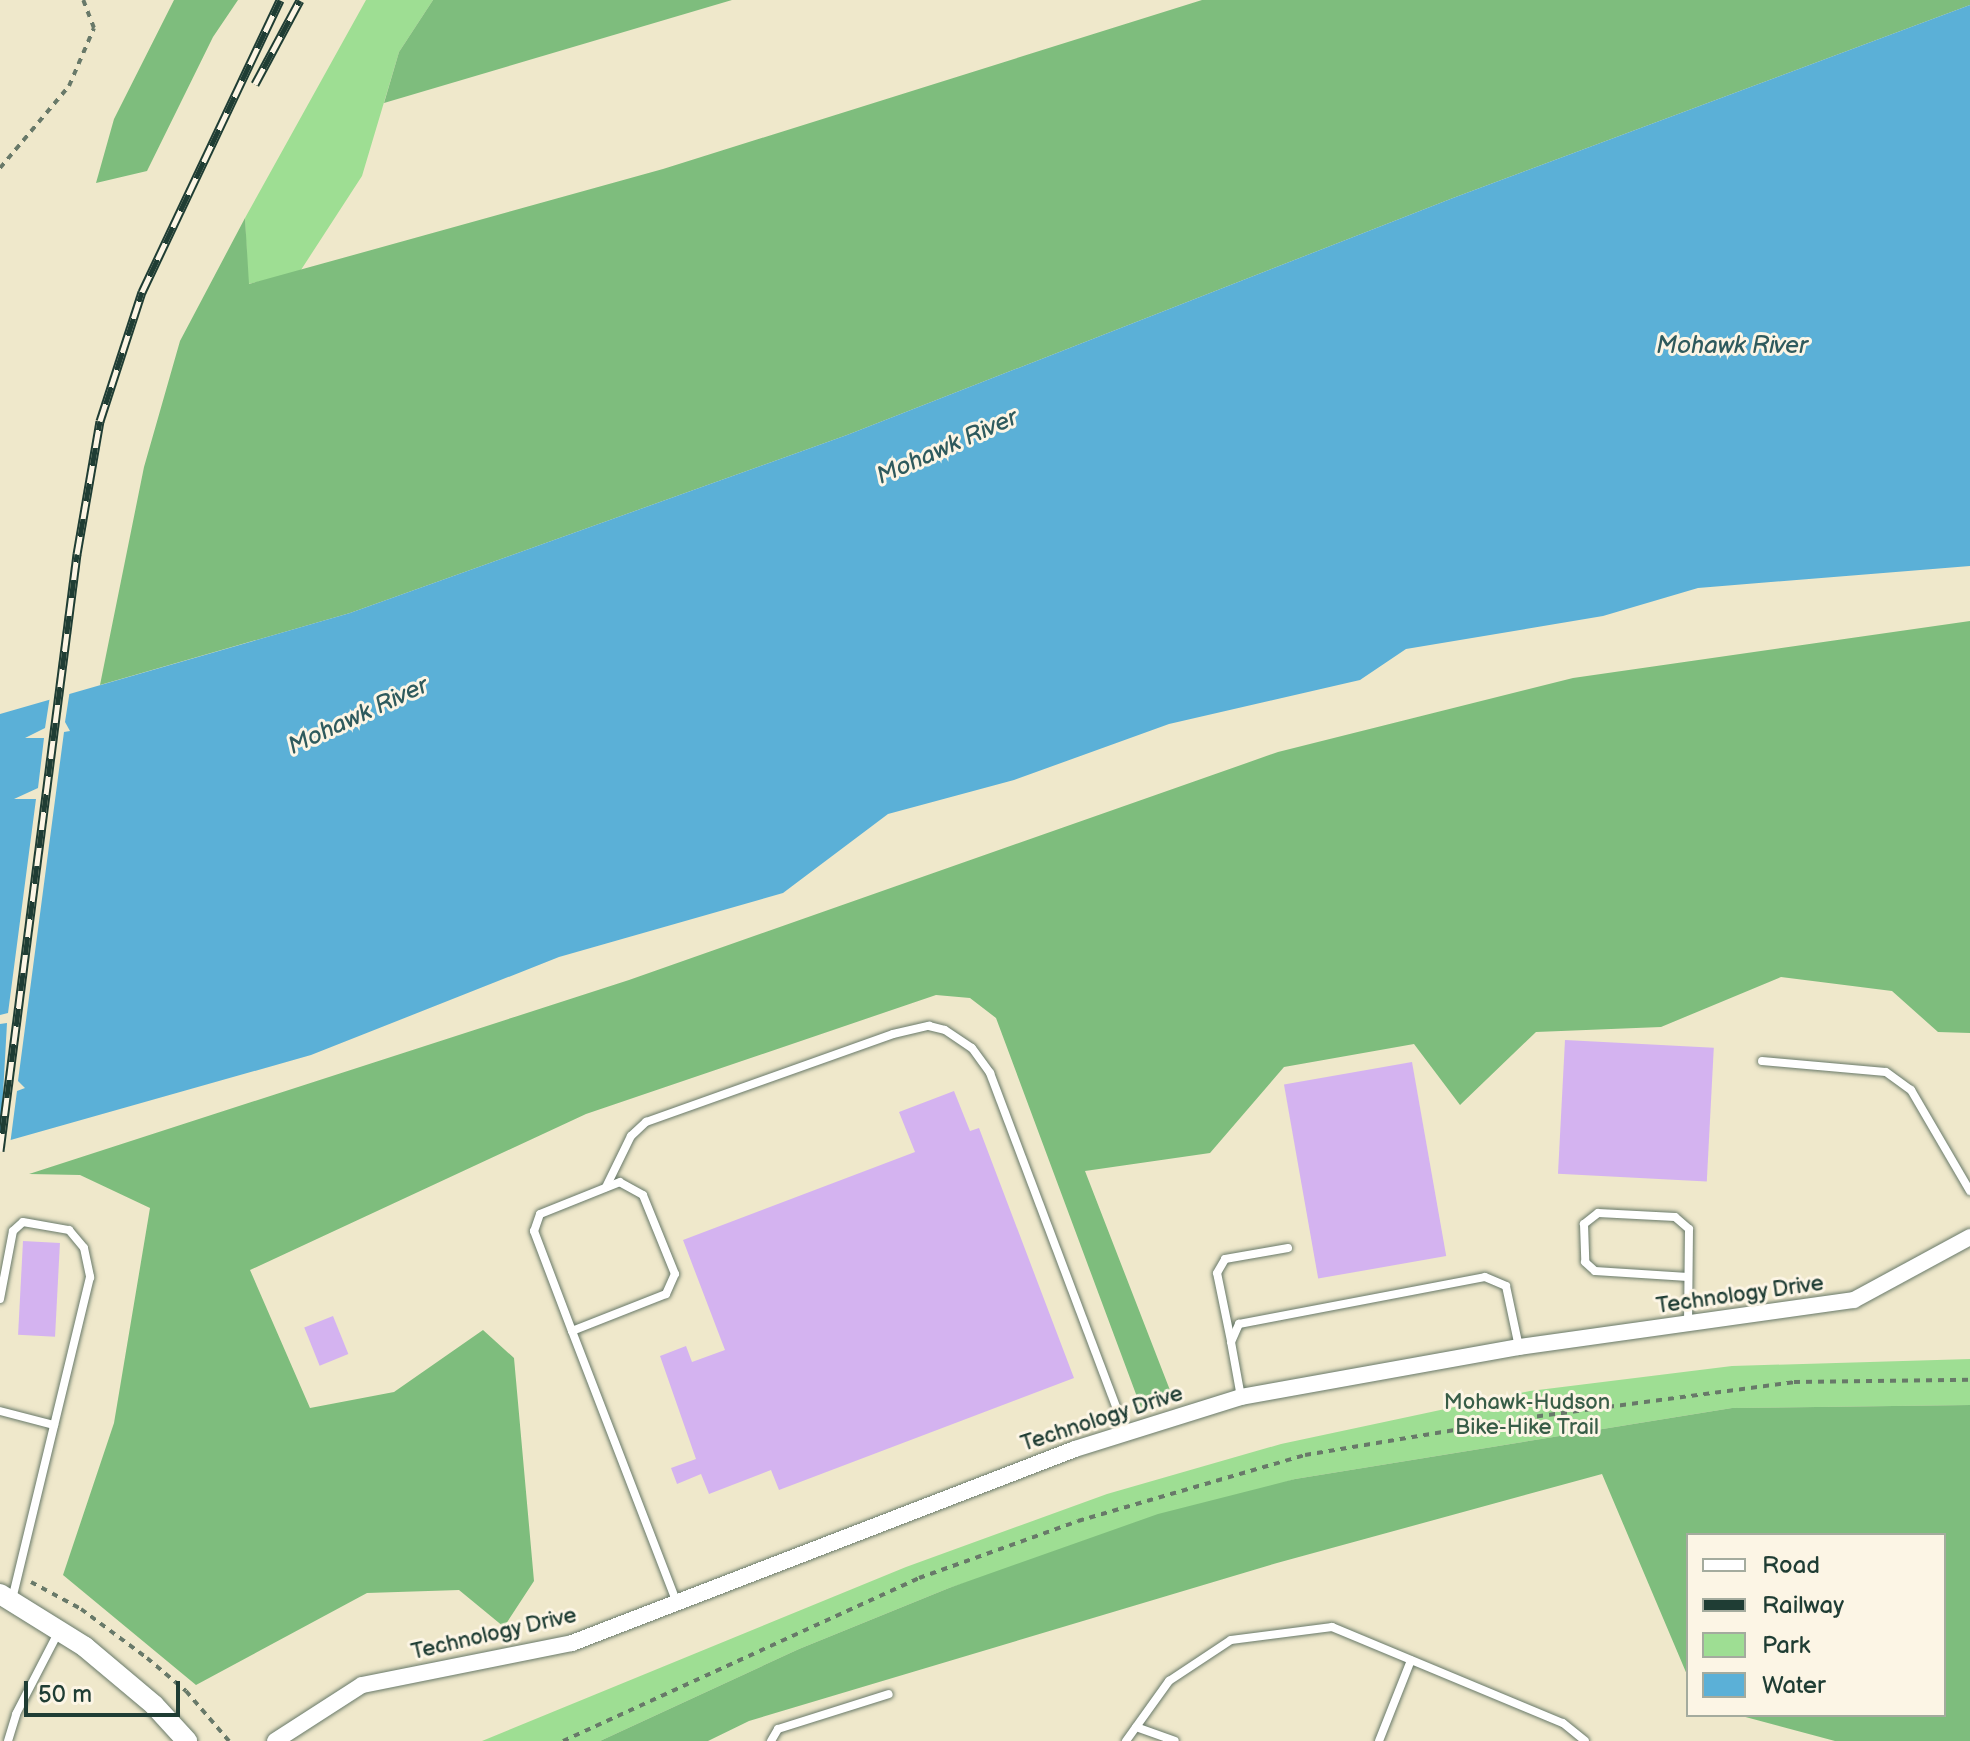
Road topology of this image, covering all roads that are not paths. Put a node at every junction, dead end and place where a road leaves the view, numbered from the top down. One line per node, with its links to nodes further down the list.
1 (1762, 1061): 3 (lane)
2 (606, 1187): 9 (lane); 9 (lane); 15 (lane)
3 (1970, 1191)
4 (1970, 1237): 8 (street, Technology Drive)
5 (1288, 1248): 10 (lane)
6 (1688, 1277): 6 (lane); 8 (lane)
7 (0, 1299): 14 (lane)
8 (1688, 1326): 11 (street, Technology Drive)
9 (572, 1331): 17 (lane)
10 (1231, 1342): 11 (lane); 12 (lane)
11 (1519, 1347): 12 (street, Technology Drive)
12 (1241, 1397): 15 (street, Technology Drive)
13 (0, 1411): 14 (lane)
14 (54, 1425): 16 (lane)
15 (1126, 1433): 17 (street, Technology Drive)
16 (6, 1597): 18 (street)
17 (676, 1601): 24 (street, Technology Drive)
18 (59, 1631): 22 (lane); 23 (street)
19 (1411, 1660): 21 (lane); 28 (lane); 29 (lane)
20 (889, 1694): 25 (lane)
21 (1136, 1727): 26 (lane); 27 (lane)
22 (8, 1741)
23 (187, 1741)
24 (275, 1741)
25 (771, 1741)
26 (1126, 1741)
27 (1175, 1741)
28 (1379, 1741)
29 (1585, 1741)

